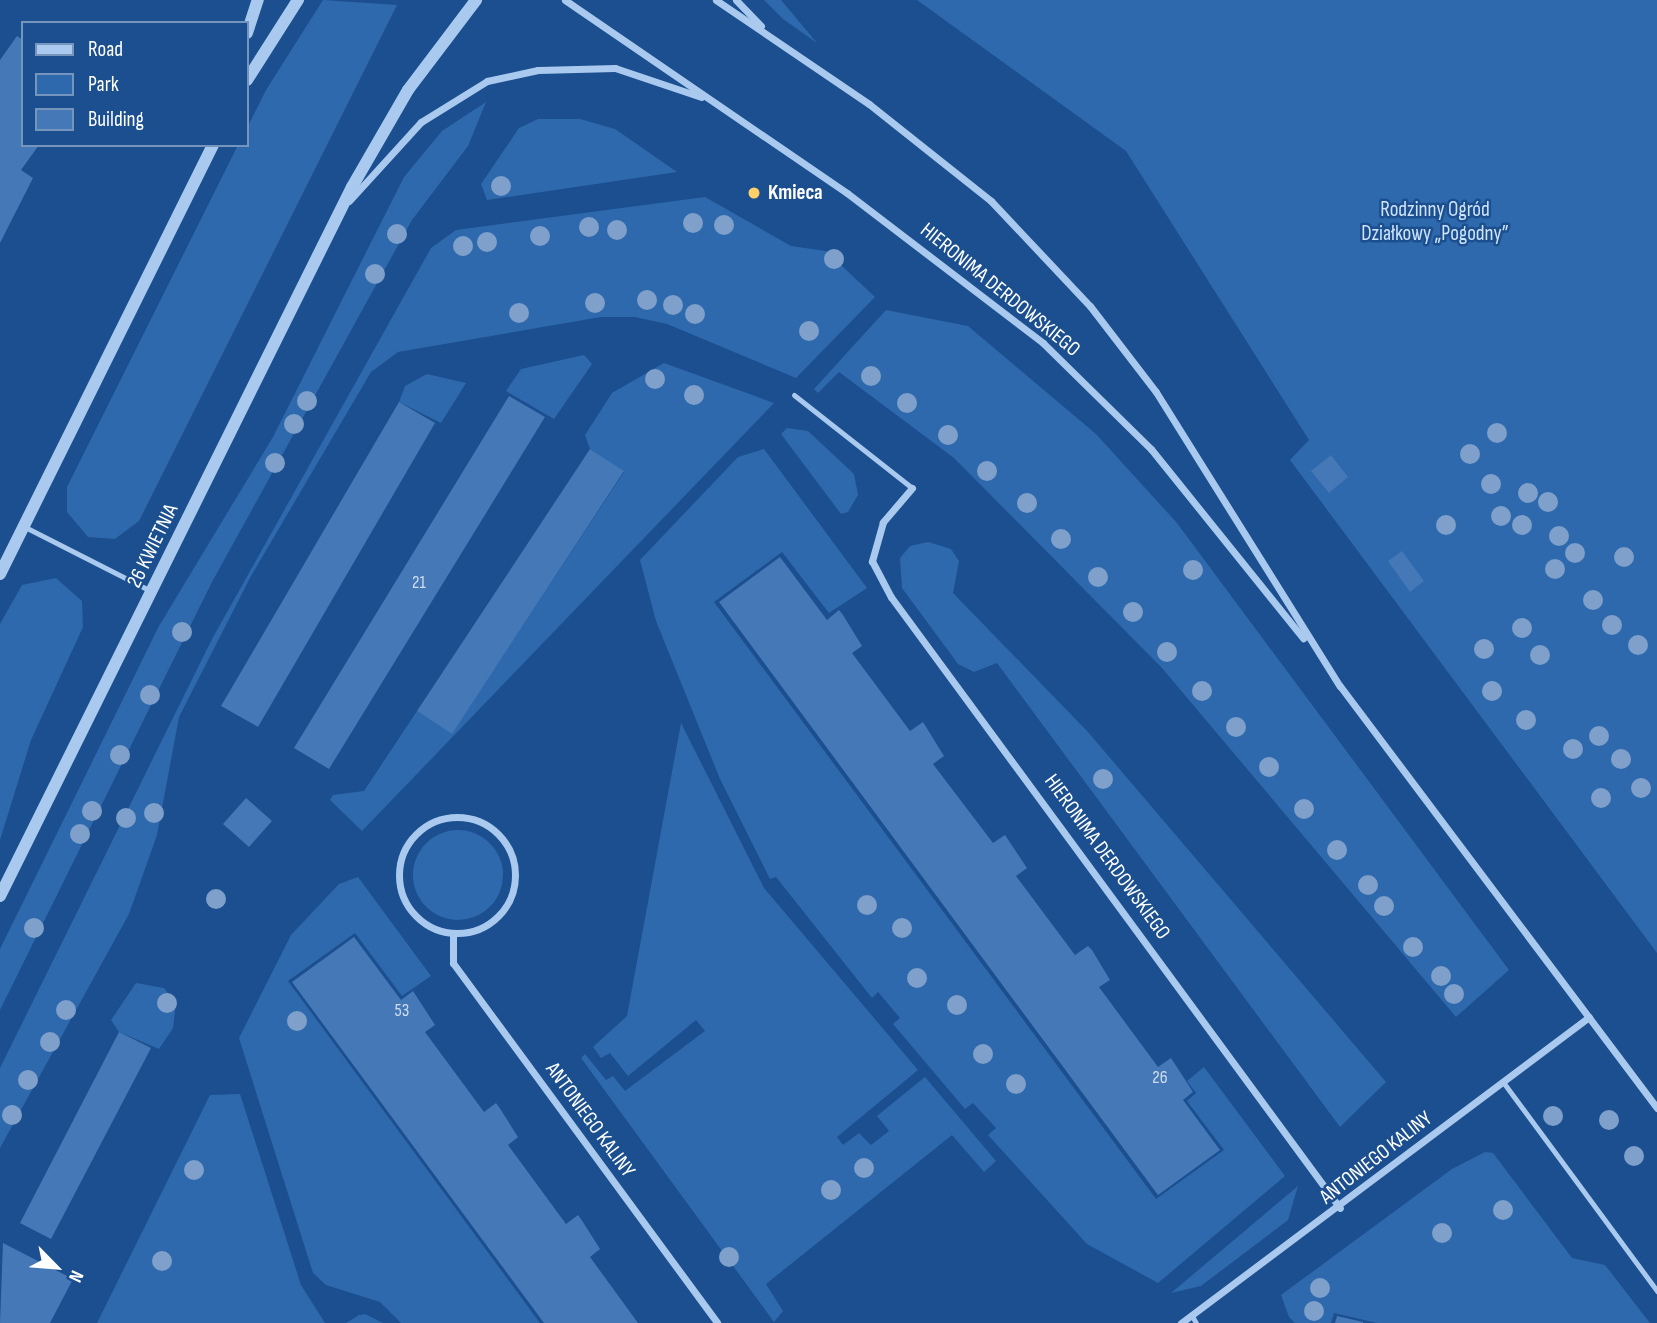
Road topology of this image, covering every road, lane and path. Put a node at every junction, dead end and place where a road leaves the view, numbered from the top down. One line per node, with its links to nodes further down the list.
1 (258, 0): 7 (street)
2 (298, 0): 9 (street)
3 (475, 0): 12 (street, 26 KWIETNIA)
4 (565, 0): 10 (street, HIERONIMA DERDOWSKIEGO)
5 (716, 0): 8 (street, HIERONIMA DERDOWSKIEGO)
6 (736, 0): 8 (street)
7 (248, 30)
8 (771, 37): 18 (street, HIERONIMA DERDOWSKIEGO)
9 (248, 78)
10 (714, 102): 12 (street, 26 KWIETNIA); 18 (street, HIERONIMA DERDOWSKIEGO)
11 (211, 147): 15 (street)
12 (340, 213): 17 (street, 26 KWIETNIA)
13 (794, 395): 14 (lane)
14 (912, 488): 24 (street, HIERONIMA DERDOWSKIEGO)
15 (23, 526): 16 (street); 17 (lane)
16 (0, 573)
17 (152, 591): 19 (street, 26 KWIETNIA)
18 (1340, 686): 21 (street, HIERONIMA DERDOWSKIEGO)
19 (0, 896)
20 (453, 934): 20 (street); 27 (street, ANTONIEGO KALINY)
21 (1589, 1017): 22 (street, ANTONIEGO KALINY); 23 (street, HIERONIMA DERDOWSKIEGO)
22 (1503, 1083): 24 (street, ANTONIEGO KALINY); 25 (lane)
23 (1657, 1108)
24 (1340, 1208): 26 (street, ANTONIEGO KALINY)
25 (1657, 1291)
26 (1194, 1319): 28 (street, ANTONIEGO KALINY)
27 (717, 1323)
28 (1181, 1323)

